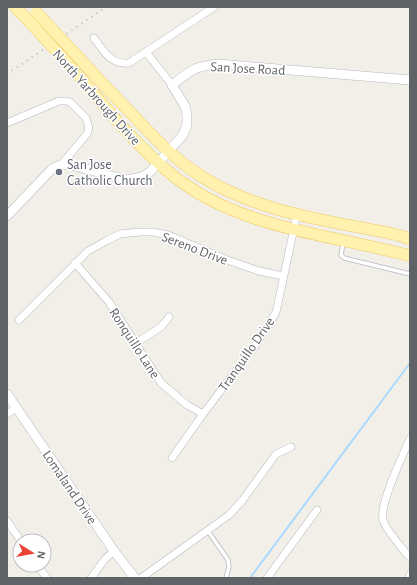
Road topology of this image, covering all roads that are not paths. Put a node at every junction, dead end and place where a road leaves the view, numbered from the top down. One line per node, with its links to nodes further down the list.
1 (15, 7): 10 (main road, North Yarbrough Drive, bridge)
2 (214, 7): 5 (street)
3 (34, 10): 9 (main road, North Yarbrough Drive, bridge)
4 (94, 38): 5 (street)
5 (146, 52): 7 (street)
6 (410, 80): 7 (street, San Jose Road)
7 (172, 85): 9 (street)
8 (7, 123): 11 (street)
9 (169, 152): 10 (street); 12 (main road, North Yarbrough Drive)
10 (158, 163): 11 (street); 14 (main road, North Yarbrough Drive)
11 (61, 165): 13 (street)
12 (297, 214): 14 (street, Tranquillo Drive); 15 (main road, North Yarbrough Drive)
13 (7, 216)
14 (295, 230): 16 (main road, North Yarbrough Drive); 20 (street, Tranquillo Drive)
15 (410, 239)
16 (343, 240): 17 (main road, North Yarbrough Drive); 19 (lane)
17 (410, 256)
18 (75, 263): 20 (street, Sereno Drive); 22 (street, Sereno Drive); 23 (street, Ronquillo Lane)
19 (410, 274)
20 (283, 276): 27 (street, Tranquillo Drive)
21 (169, 317): 23 (street)
22 (18, 320)
23 (136, 343): 27 (street, Ronquillo Lane)
24 (7, 394): 25 (street, Lomaland Drive)
25 (16, 408): 26 (street); 35 (street, Lomaland Drive)
26 (7, 414)
27 (203, 414): 30 (street, Tranquillo Drive)
28 (410, 439): 36 (street)
29 (291, 447): 33 (street)
30 (172, 458)
31 (317, 510): 41 (street)
32 (7, 521): 34 (street)
33 (208, 531): 39 (street); 40 (lane)
34 (15, 533)
35 (114, 552): 37 (street); 38 (street, Lomaland Drive)
36 (410, 557)
37 (91, 578)
38 (135, 578)
39 (141, 578)
40 (226, 578)
41 (267, 578)

